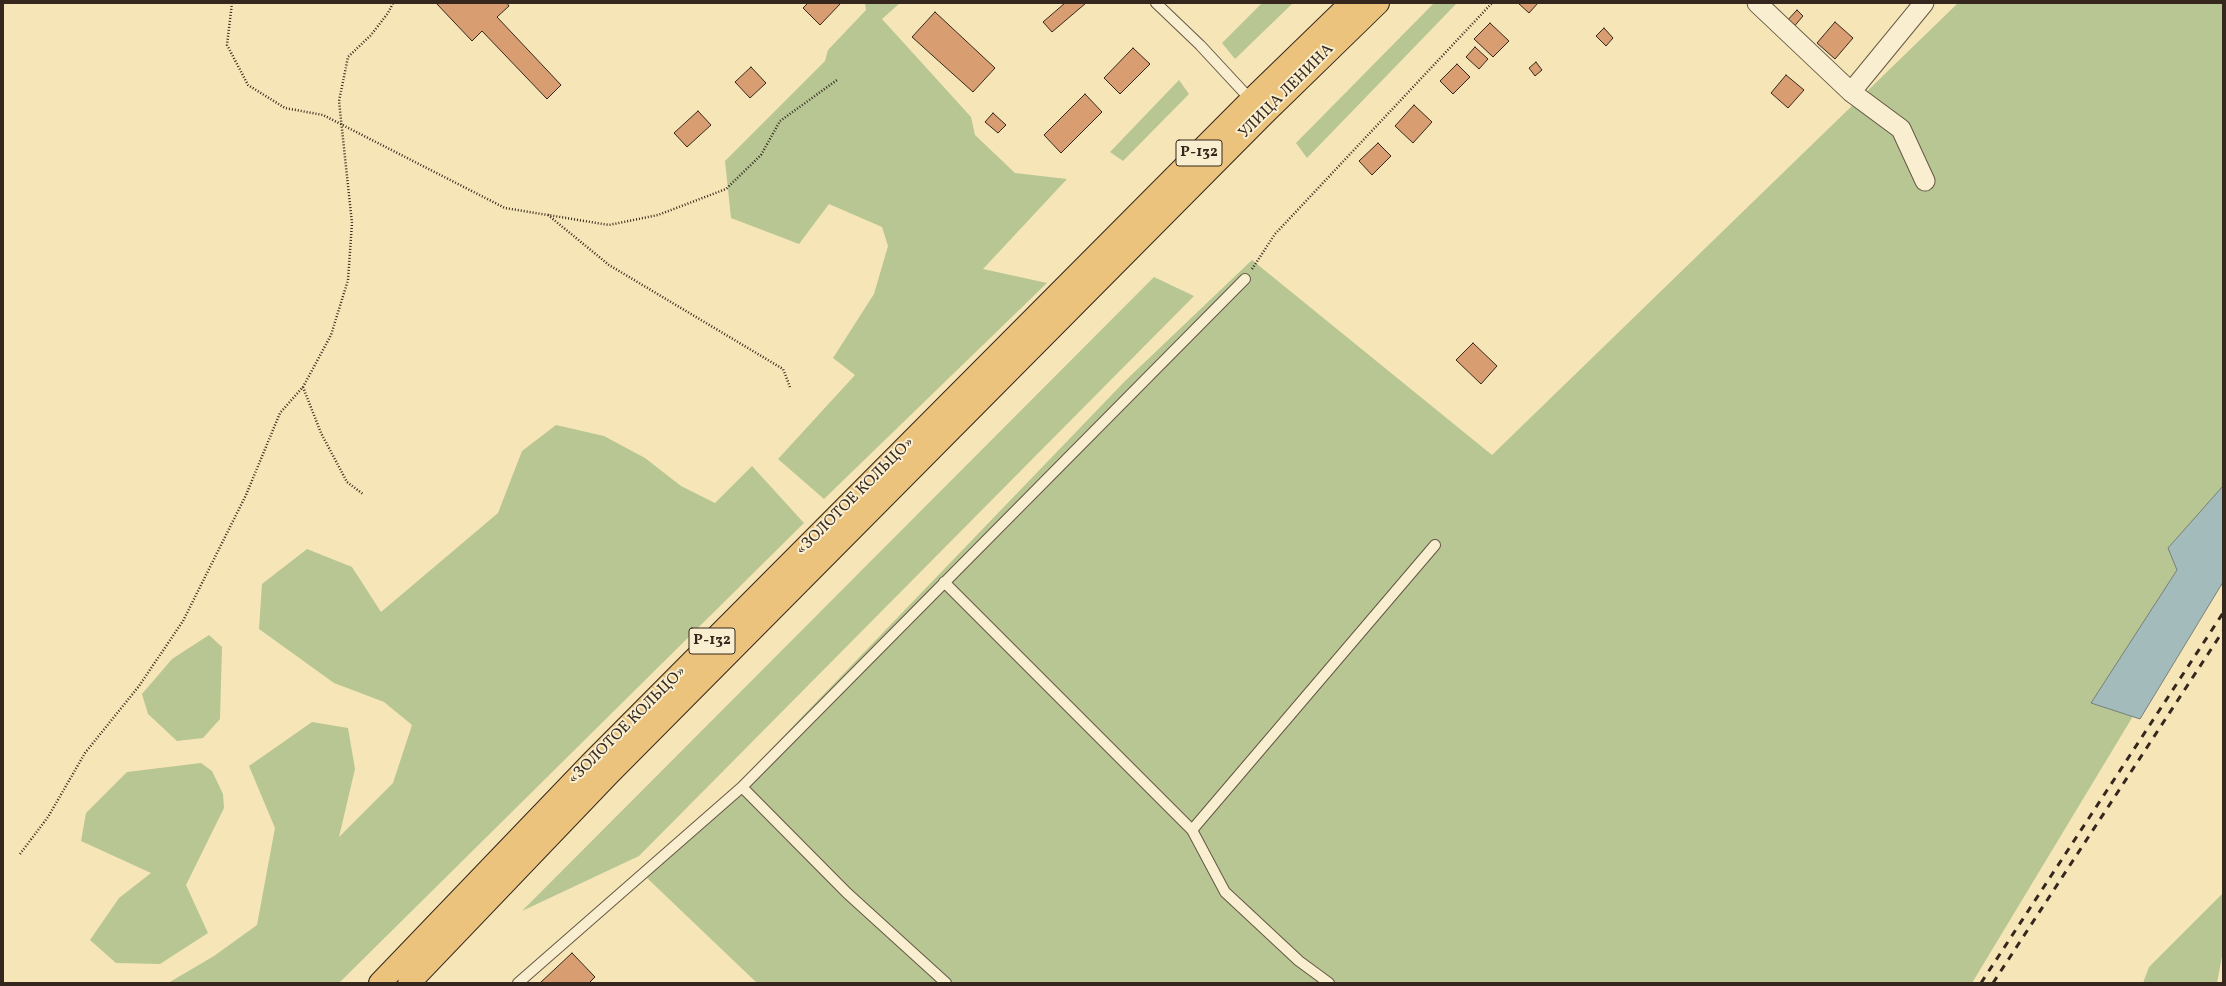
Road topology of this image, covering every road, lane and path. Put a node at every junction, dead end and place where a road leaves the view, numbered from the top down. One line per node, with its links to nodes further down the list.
1 (232, 3): 12 (path)
2 (393, 3): 12 (path)
3 (1156, 3): 11 (lane)
4 (1351, 3): 11 (highway, УЛИЦА ЛЕНИНА / Р-132)
5 (1378, 3): 16 (highway, УЛИЦА ЛЕНИНА / Р-132)
6 (1492, 3): 15 (path)
7 (1756, 3): 10 (street)
8 (1924, 3): 10 (street)
9 (837, 80): 14 (path)
10 (1851, 92): 13 (street)
11 (1251, 100): 16 (highway, УЛИЦА ЛЕНИНА / Р-132)
12 (343, 126): 14 (path); 17 (path)
13 (1924, 181)
14 (548, 215): 18 (path)
15 (1245, 279): 21 (lane)
16 (1056, 311): 25 (highway, «ЗОЛОТОЕ КОЛЬЦО» / Р-132); 26 (highway, «ЗОЛОТОЕ КОЛЬЦО» / Р-132)
17 (303, 387): 19 (path); 24 (path)
18 (790, 387)
19 (363, 494)
20 (1435, 545): 23 (lane)
21 (944, 582): 22 (lane); 23 (lane)
22 (742, 787): 27 (lane); 28 (lane)
23 (1192, 830): 29 (lane)
24 (20, 854)
25 (380, 983)
26 (409, 983)
27 (518, 983)
28 (946, 983)
29 (1330, 983)

